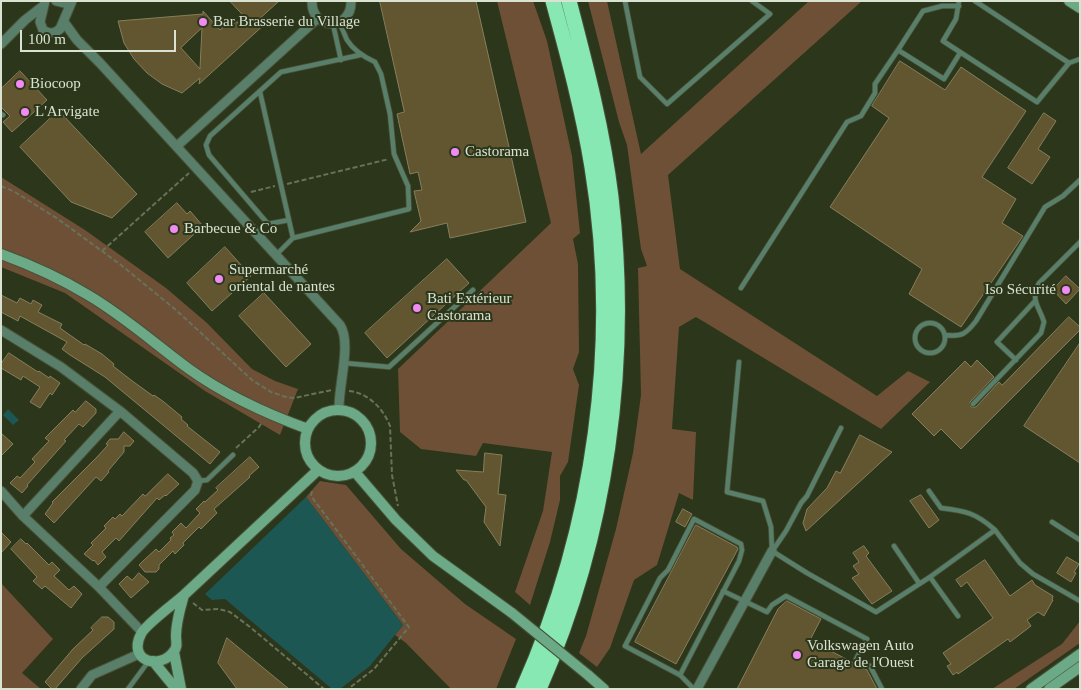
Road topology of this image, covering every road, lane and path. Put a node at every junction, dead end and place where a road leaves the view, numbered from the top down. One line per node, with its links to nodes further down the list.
1 (56, 1): 2 (street)
2 (71, 1): 18 (street)
3 (312, 1): 16 (street)
4 (351, 1): 19 (street)
5 (544, 1): 31 (highway)
6 (553, 1): 31 (highway)
7 (569, 1): 25 (highway)
8 (579, 1): 25 (highway)
9 (625, 1): 10 (lane)
10 (752, 1)
11 (975, 1): 30 (lane)
12 (1069, 1): 15 (main road)
13 (45, 3): 17 (street); 20 (street)
14 (959, 4): 24 (lane); 26 (lane)
15 (1080, 8)
16 (318, 18): 19 (street); 33 (street)
17 (25, 20): 20 (street); 23 (street)
18 (64, 22): 21 (street); 22 (street)
19 (335, 23): 27 (lane); 29 (lane)
20 (41, 26): 21 (street)
21 (54, 33): 22 (street)
22 (77, 40): 33 (street)
23 (1, 44)
24 (898, 50): 26 (lane); 46 (lane)
25 (583, 53): 97 (highway)
26 (960, 53): 30 (lane)
27 (360, 55): 29 (lane); 34 (lane)
28 (1080, 58): 30 (lane)
29 (342, 60): 32 (lane)
30 (1069, 63)
31 (573, 80): 96 (highway)
32 (260, 92): 37 (lane); 39 (lane)
33 (177, 146): 35 (street)
34 (394, 154): 37 (path); 41 (lane)
35 (196, 166): 43 (path); 45 (street)
36 (1080, 180): 50 (lane)
37 (281, 185): 39 (path); 40 (lane)
38 (1, 186): 43 (path)
39 (242, 194): 40 (lane)
40 (289, 220): 41 (lane)
41 (293, 238): 45 (lane)
42 (1080, 242): 48 (lane)
43 (102, 251): 54 (path)
44 (1, 254): 60 (main road)
45 (276, 255): 53 (street)
46 (741, 288)
47 (473, 290): 53 (lane)
48 (1035, 301): 51 (lane); 51 (lane)
49 (1, 330): 56 (street)
50 (945, 334): 50 (lane)
51 (1016, 360): 55 (lane)
52 (739, 362): 74 (lane)
53 (343, 363): 54 (street)
54 (340, 390): 57 (street); 68 (path)
55 (973, 404)
56 (120, 410): 64 (street); 69 (street)
57 (339, 410): 60 (main road); 63 (main road)
58 (262, 422): 61 (path)
59 (841, 428): 74 (lane)
60 (308, 429): 62 (main road)
61 (233, 455): 64 (lane)
62 (318, 470): 63 (main road); 79 (main road)
63 (355, 472): 98 (main road, bridge)
64 (198, 481): 77 (street)
65 (1, 491): 69 (street)
66 (312, 491): 95 (path)
67 (929, 491): 71 (lane)
68 (399, 510)
69 (23, 516): 77 (street)
70 (1052, 522): 72 (lane)
71 (995, 530): 75 (lane); 81 (lane)
72 (1080, 540)
73 (894, 546): 76 (lane)
74 (772, 551): 76 (lane); 80 (street)
75 (930, 577): 76 (lane); 82 (lane)
76 (919, 583)
77 (98, 587): 83 (street)
78 (723, 590): 80 (lane); 89 (lane); 89 (lane)
79 (184, 595): 83 (main road); 84 (main road); 94 (path)
80 (745, 601): 99 (street); 100 (lane)
81 (1080, 601)
82 (958, 616)
83 (142, 632): 85 (main road)
84 (174, 652): 87 (main road); 93 (main road)
85 (139, 654): 87 (main road); 90 (street)
86 (1080, 654): 101 (main road)
87 (151, 661): 91 (lane); 92 (main road)
88 (1080, 667): 102 (main road)
89 (680, 675): 99 (lane)
90 (81, 689)
91 (128, 689)
92 (176, 689)
93 (181, 689)
94 (324, 689)
95 (348, 689)
96 (523, 689)
97 (540, 689)
98 (604, 689)
99 (696, 689)
100 (882, 689)
101 (1031, 689)
102 (1049, 689)

